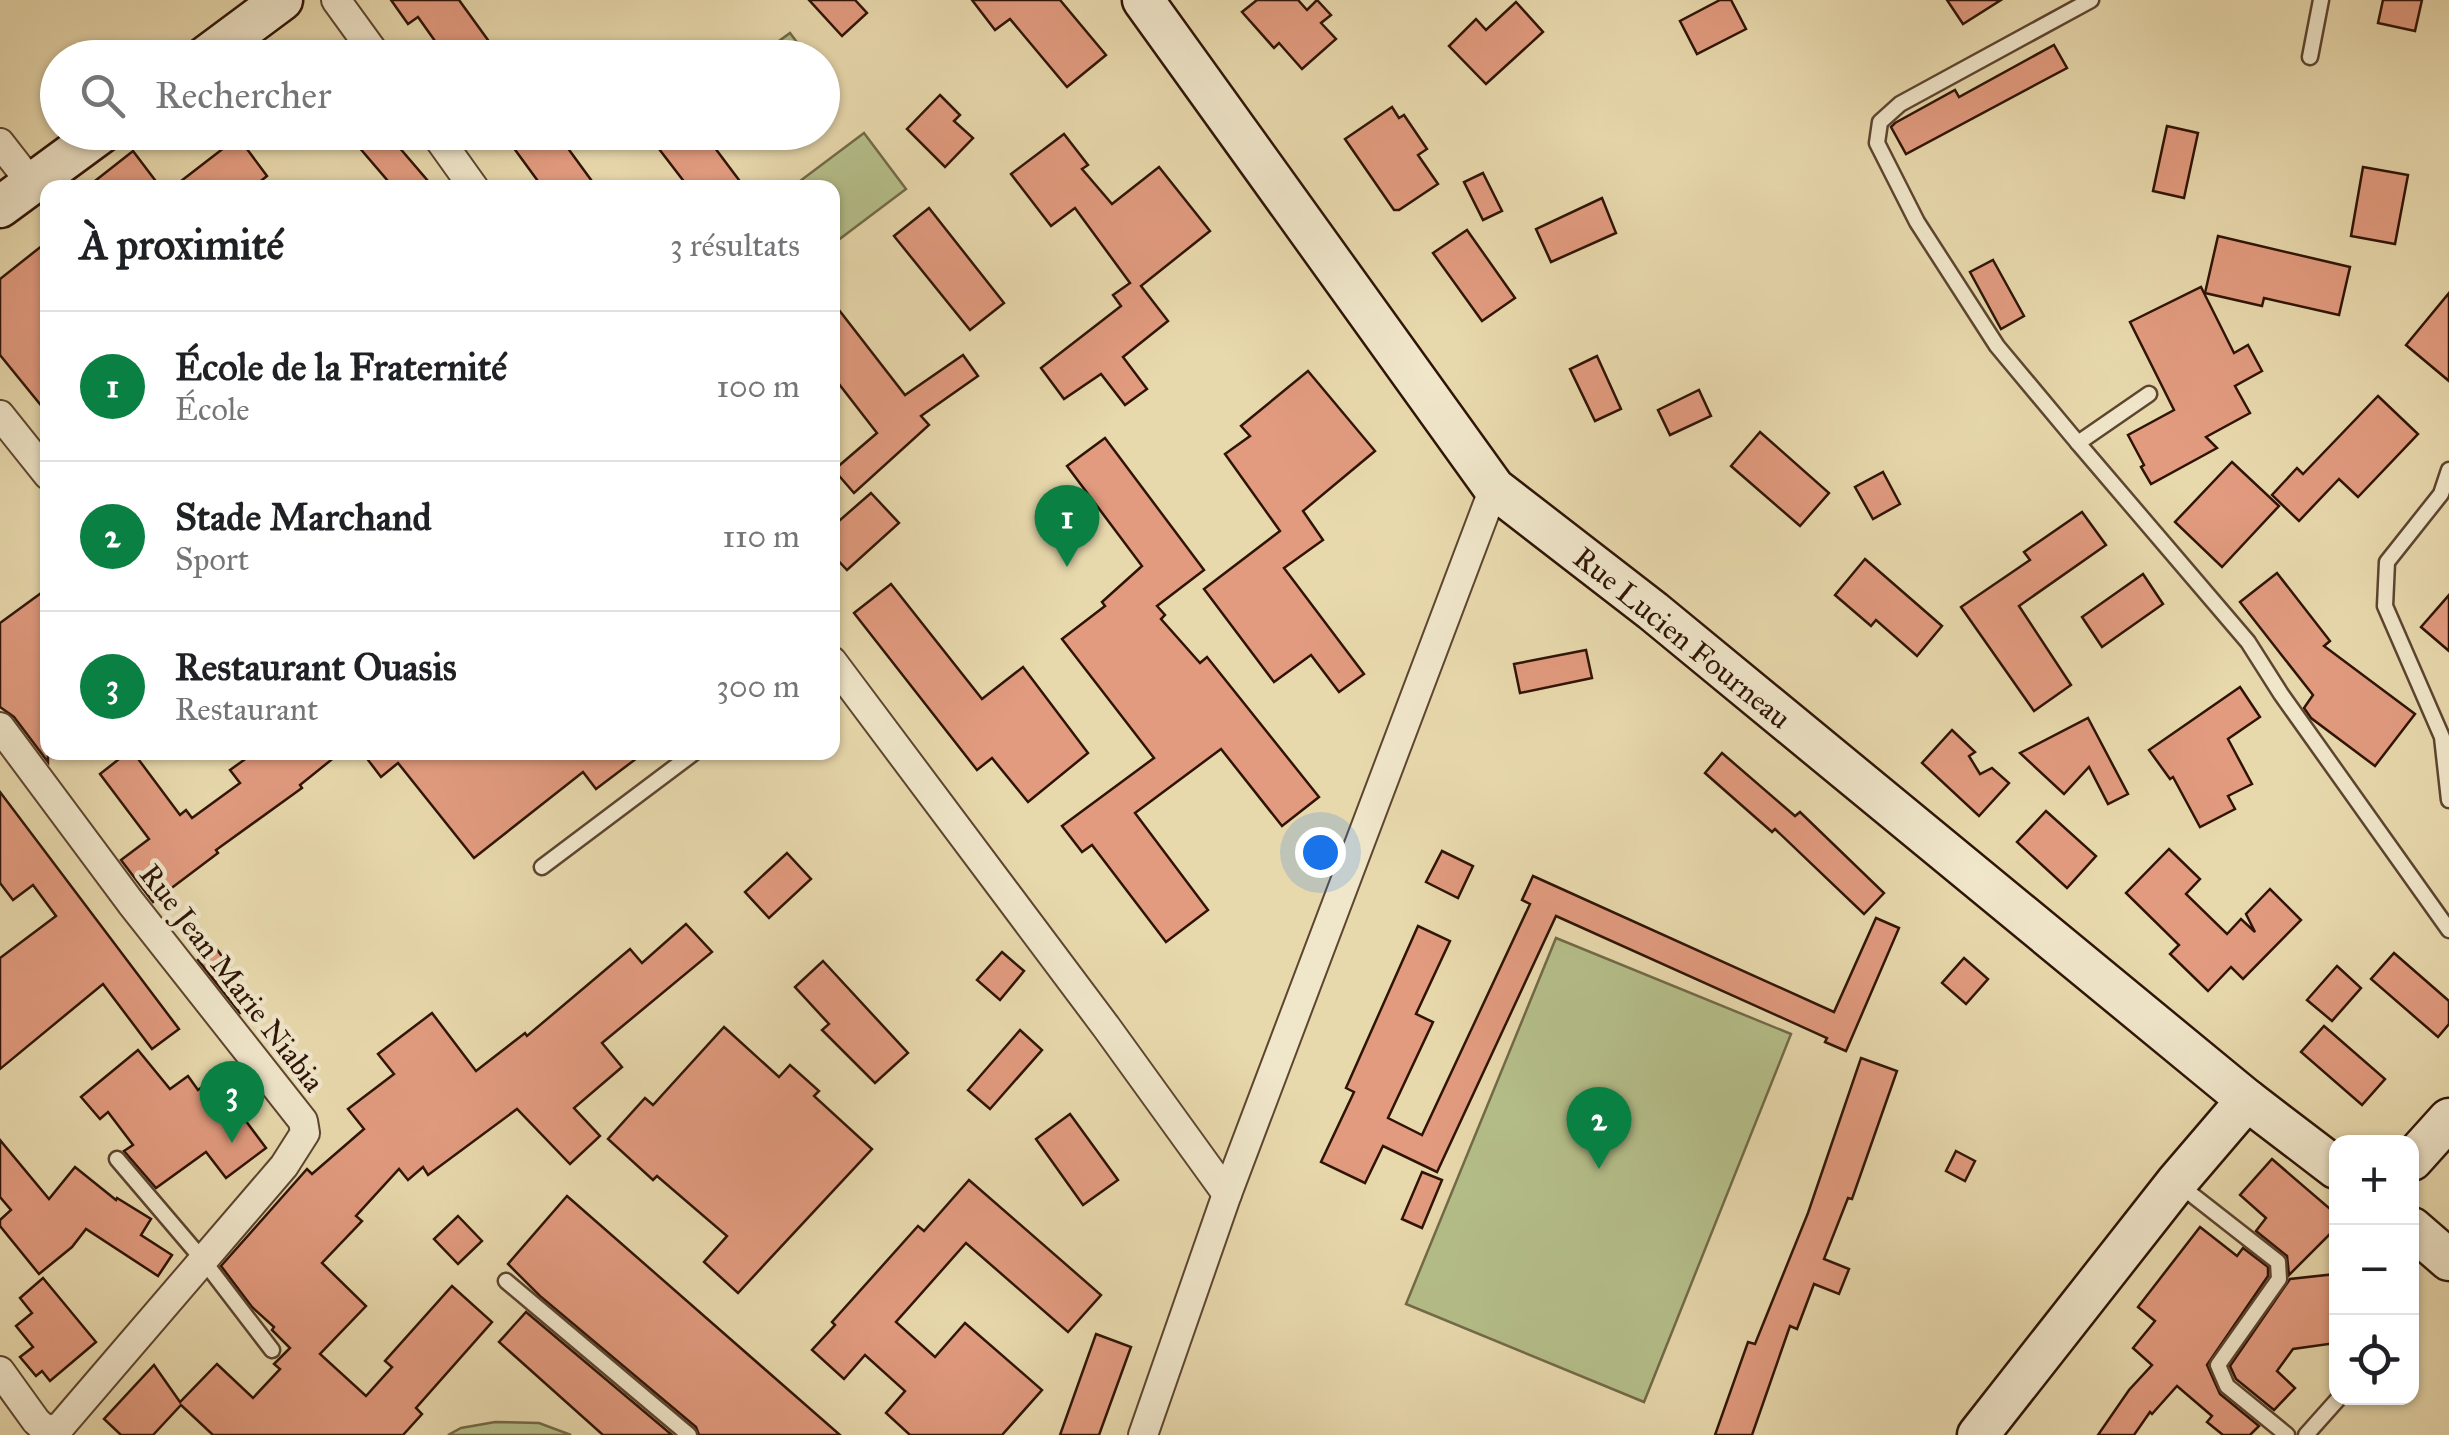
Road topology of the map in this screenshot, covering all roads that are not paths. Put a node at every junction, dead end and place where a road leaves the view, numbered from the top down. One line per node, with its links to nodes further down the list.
1 (282, 0): 6 (street)
2 (336, 0): 7 (street)
3 (1143, 0): 19 (street, Rue Lucien Fourneau)
4 (2090, 0): 16 (lane)
5 (2320, 0): 8 (lane)
6 (228, 40)
7 (365, 40)
8 (2310, 58)
9 (0, 143): 13 (street)
10 (78, 150): 13 (street)
11 (447, 150): 12 (street)
12 (468, 180)
13 (16, 196)
14 (2149, 394): 16 (lane)
15 (0, 415): 17 (street)
16 (2078, 443): 25 (lane)
17 (40, 465)
18 (2449, 470): 23 (lane)
19 (1494, 488): 26 (street, Rue Lucien Fourneau); 32 (street)
20 (840, 673): 32 (street)
21 (0, 727): 34 (street, Rue Jean Marie Niabia)
22 (684, 760): 24 (lane)
23 (2449, 800)
24 (542, 866)
25 (2449, 930)
26 (2247, 1100): 30 (street, Rue Lucien Fourneau); 31 (street)
27 (2449, 1119): 28 (street)
28 (2419, 1152)
29 (117, 1159): 34 (lane)
30 (2329, 1163)
31 (2176, 1183): 43 (street); 44 (lane)
32 (1227, 1194): 42 (street)
33 (2419, 1234): 35 (street)
34 (204, 1260): 37 (lane); 40 (street, Rue Jean Marie Niabia)
35 (2449, 1260)
36 (506, 1282): 41 (lane)
37 (272, 1350)
38 (0, 1371): 40 (street, Rue Jean Marie Niabia)
39 (2333, 1405): 45 (lane)
40 (49, 1433)
41 (689, 1435)
42 (1143, 1435)
43 (1978, 1435)
44 (2287, 1435)
45 (2306, 1435)

